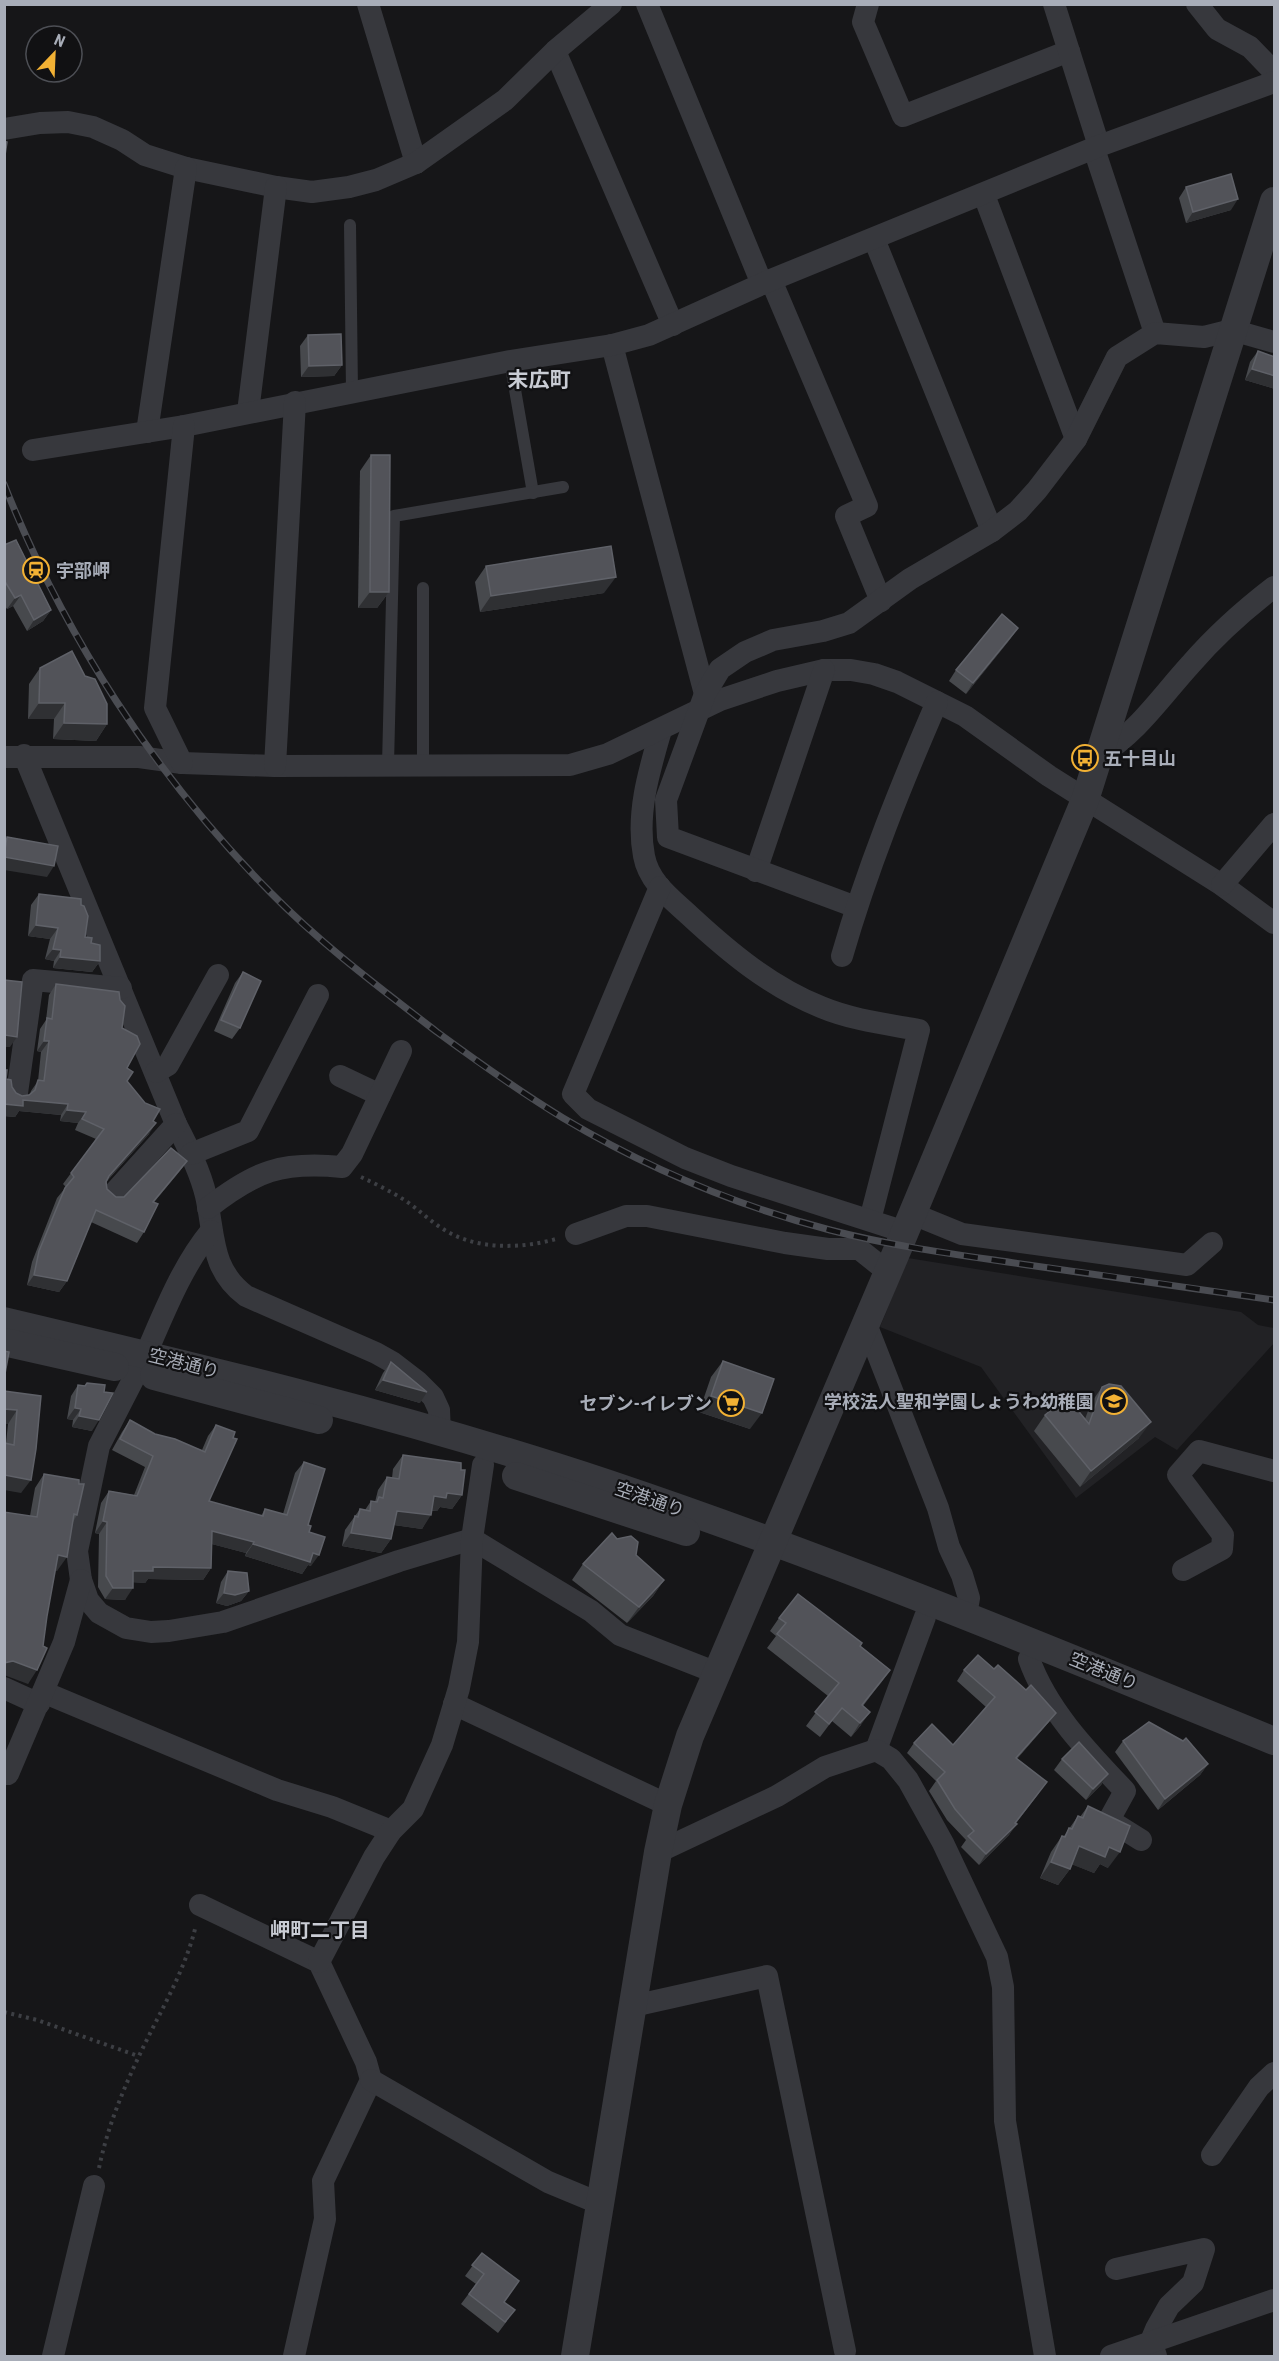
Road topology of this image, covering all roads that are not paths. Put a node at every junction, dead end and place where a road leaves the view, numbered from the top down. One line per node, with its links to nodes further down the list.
1 (368, 4): 13 (street)
2 (611, 4): 7 (street)
3 (647, 4): 20 (street)
4 (868, 4): 8 (street)
5 (1054, 4): 8 (street)
6 (1197, 4): 9 (street)
7 (555, 51): 13 (street); 21 (street)
8 (1069, 51): 12 (street)
9 (1275, 72)
10 (1275, 82): 12 (street)
11 (4, 129): 14 (street)
12 (1097, 148): 16 (street); 23 (street)
13 (416, 163): 15 (street)
14 (186, 168): 15 (street); 31 (street)
15 (276, 187): 29 (street)
16 (984, 195): 19 (street); 32 (street)
17 (1275, 201): 22 (street)
18 (350, 225): 27 (lane)
19 (874, 239): 20 (street); 36 (street)
20 (767, 282): 21 (street); 39 (street)
21 (673, 326): 25 (street)
22 (1232, 330): 23 (street); 24 (street); 45 (street)
23 (1155, 333): 32 (street)
24 (1275, 342)
25 (612, 345): 26 (street); 41 (street)
26 (510, 361): 27 (street); 35 (lane)
27 (352, 391): 28 (street)
28 (296, 402): 29 (street); 49 (street)
29 (248, 412): 30 (street)
30 (184, 426): 31 (street); 46 (street)
31 (147, 432): 33 (street)
32 (1076, 439): 36 (street)
33 (33, 450)
34 (563, 487): 35 (lane)
35 (533, 493): 47 (lane)
36 (992, 531): 39 (street)
37 (1275, 587): 45 (street)
38 (423, 588): 48 (lane)
39 (881, 602): 41 (street)
40 (824, 670): 41 (street); 42 (street); 52 (street)
41 (701, 702): 43 (street); 52 (street)
42 (937, 702): 50 (street); 55 (street)
43 (661, 730): 48 (street); 54 (street)
44 (14, 756): 46 (street); 59 (street)
45 (1099, 756): 50 (street)
46 (182, 764): 49 (street)
47 (387, 765): 48 (street); 49 (street)
48 (423, 765)
49 (275, 766)
50 (1085, 800): 53 (street); 71 (street)
51 (1275, 824): 53 (street)
52 (756, 871): 55 (street)
53 (1222, 885): 56 (street)
54 (660, 887): 70 (street); 70 (street)
55 (856, 907): 57 (street)
56 (1275, 923)
57 (842, 956)
58 (218, 975): 62 (street)
59 (121, 988): 62 (street); 64 (street)
60 (318, 995): 67 (street)
61 (401, 1051): 65 (street)
62 (156, 1072): 66 (street)
63 (340, 1076): 65 (street)
64 (17, 1093)
65 (380, 1095): 69 (street)
66 (176, 1124): 67 (street); 68 (street)
67 (191, 1154): 69 (street)
68 (112, 1195)
69 (208, 1208): 72 (street)
70 (870, 1220): 71 (street)
71 (909, 1223): 74 (street); 75 (street)
72 (211, 1231): 79 (street); 80 (street)
73 (576, 1234): 75 (street)
74 (1212, 1243)
75 (888, 1272): 77 (street)
76 (4, 1321): 79 (street, 空港通り)
77 (866, 1324): 84 (street); 87 (street)
78 (4, 1342): 79 (street, 空港通り)
79 (142, 1363): 80 (street, 空港通り); 81 (street, 空港通り); 86 (street)
80 (440, 1433): 84 (street, 空港通り)
81 (483, 1466): 83 (street); 84 (street, 空港通り)
82 (1275, 1471): 85 (street)
83 (472, 1539): 86 (street); 90 (street); 93 (street)
84 (769, 1550): 87 (street, 空港通り); 88 (street, 空港通り); 90 (street)
85 (1183, 1570)
86 (81, 1580): 92 (street)
87 (966, 1615): 94 (street, 空港通り)
88 (925, 1617): 89 (street, 空港通り); 95 (street)
89 (1029, 1659): 96 (street, 空港通り); 100 (street)
90 (717, 1673): 98 (street)
91 (4, 1688): 92 (street)
92 (41, 1698): 97 (street); 99 (street)
93 (454, 1704): 98 (street); 99 (street)
94 (1275, 1741)
95 (876, 1750): 101 (street); 117 (street)
96 (1275, 1761)
97 (8, 1774)
98 (668, 1805): 101 (street)
99 (391, 1831): 103 (street)
100 (1141, 1840)
101 (658, 1852): 104 (street)
102 (200, 1905): 103 (street)
103 (319, 1962): 106 (street)
104 (633, 2006): 109 (street); 113 (street)
105 (1275, 2073): 107 (street)
106 (372, 2079): 109 (street); 115 (street)
107 (1212, 2155)
108 (94, 2186): 114 (street)
109 (601, 2205): 116 (street)
110 (1116, 2269): 112 (street)
111 (1275, 2300): 112 (street)
112 (1153, 2349): 118 (street)
113 (845, 2351)
114 (53, 2356)
115 (294, 2356)
116 (575, 2356)
117 (1045, 2356)
118 (1111, 2356)

